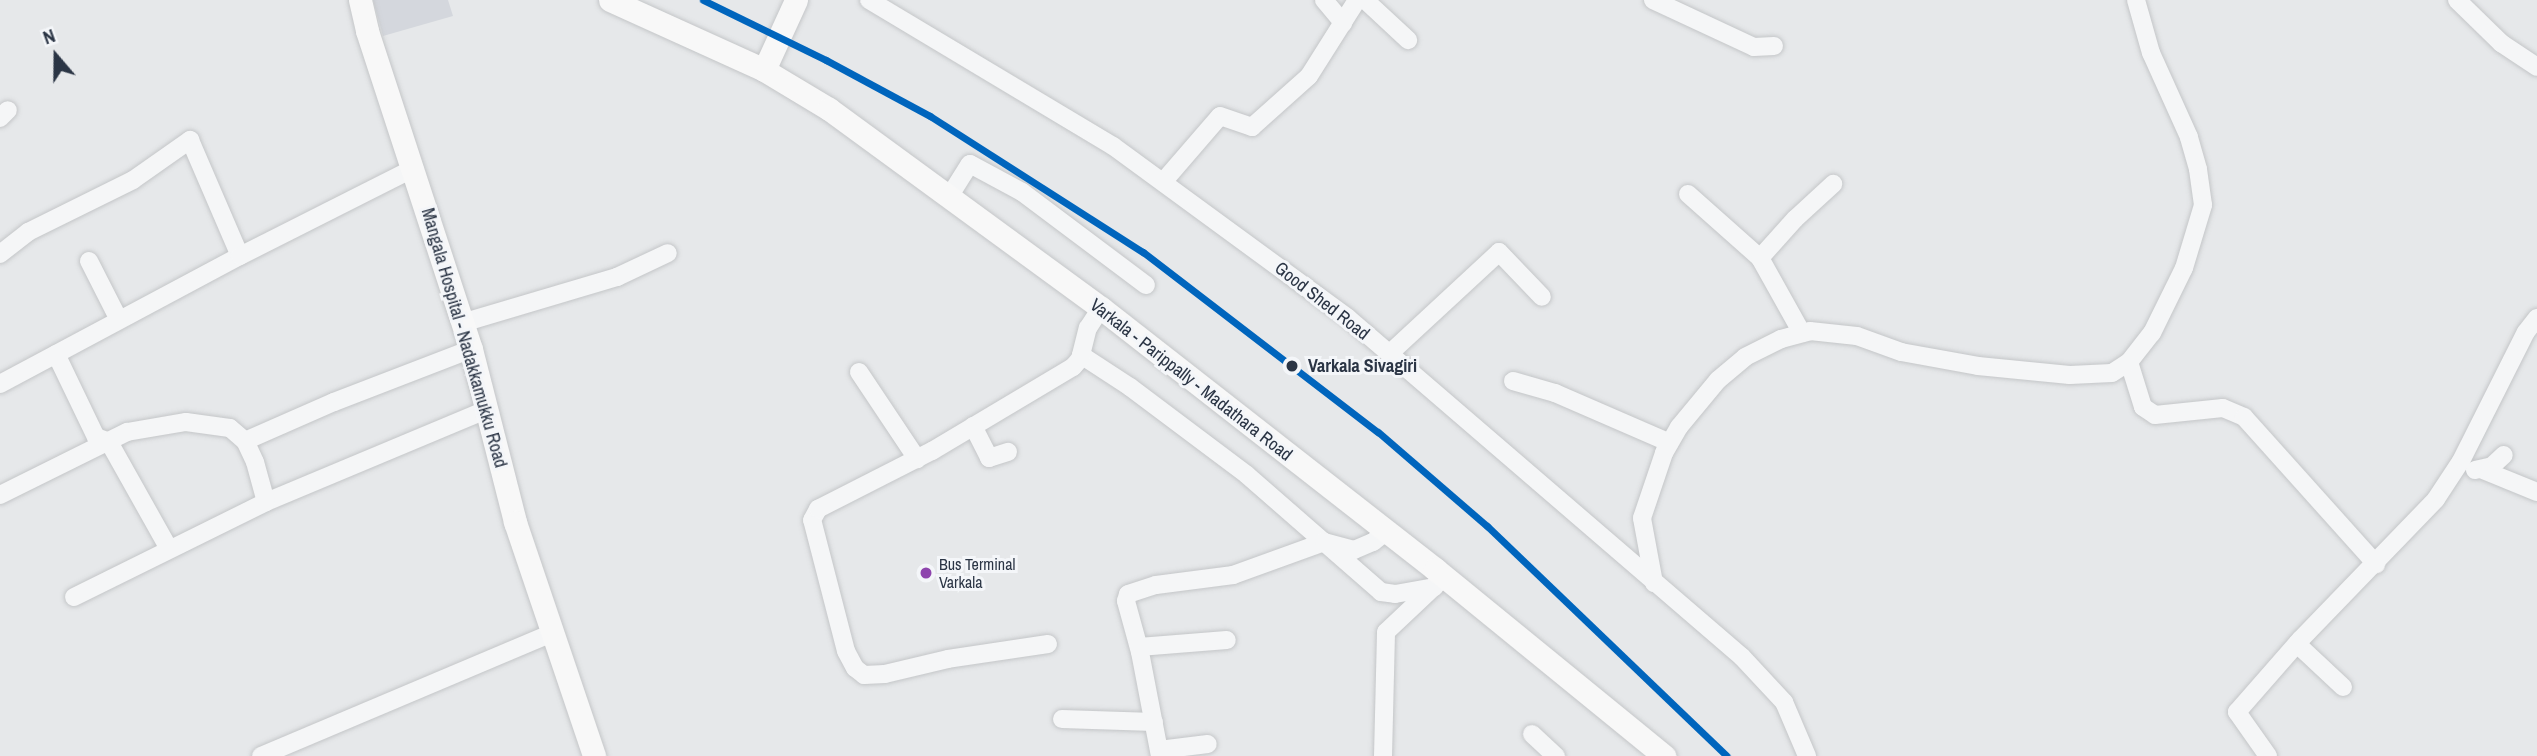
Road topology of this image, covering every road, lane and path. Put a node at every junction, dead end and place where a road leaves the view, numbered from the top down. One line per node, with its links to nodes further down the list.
1 (360, 0): 17 (main road, Mangala Hospital - Nadakkamukku Road)
2 (610, 0): 16 (main road, Varkala - Parippally - Madathara Road)
3 (796, 0): 16 (main road)
4 (869, 0): 18 (street, Good Shed Road)
5 (1324, 0): 12 (street)
6 (1357, 0): 12 (street)
7 (1365, 0): 13 (street)
8 (1653, 0): 11 (street)
9 (2136, 0): 38 (street)
10 (2457, 0): 15 (street)
11 (1688, 7): 14 (street)
12 (1343, 23): 18 (street)
13 (1408, 40)
14 (1774, 46)
15 (2537, 67)
16 (764, 71): 21 (main road, Varkala - Parippally - Madathara Road)
17 (414, 168): 24 (street); 32 (main road, Mangala Hospital - Nadakkamukku Road)
18 (1163, 182): 36 (street, Good Shed Road)
19 (1833, 184): 25 (street)
20 (1688, 194): 25 (street)
21 (949, 197): 27 (street); 29 (main road, Varkala - Parippally - Madathara Road)
22 (668, 253): 32 (street)
23 (0, 254): 24 (street)
24 (240, 256): 31 (street)
25 (1760, 258): 33 (street)
26 (89, 261): 31 (street)
27 (1146, 285)
28 (1542, 297): 36 (street)
29 (1101, 308): 37 (street); 55 (main road, Varkala - Parippally - Madathara Road)
30 (2537, 318): 50 (street)
31 (120, 320): 35 (street)
32 (461, 323): 34 (main road, Mangala Hospital - Nadakkamukku Road)
33 (1802, 333): 38 (street); 46 (street)
34 (471, 349): 42 (main road, Mangala Hospital - Nadakkamukku Road); 44 (street)
35 (56, 354): 41 (street); 45 (street)
36 (1389, 354): 60 (street, Good Shed Road)
37 (1081, 355): 43 (street); 56 (street)
38 (2129, 362): 58 (street)
39 (859, 372): 49 (street)
40 (1513, 382): 46 (street)
41 (0, 384)
42 (488, 409): 54 (street); 62 (main road, Mangala Hospital - Nadakkamukku Road)
43 (973, 426): 47 (street); 49 (street)
44 (245, 441): 45 (street); 54 (street)
45 (109, 442): 53 (street); 57 (street)
46 (1670, 443): 60 (street)
47 (1008, 452)
48 (2504, 456): 51 (street)
49 (917, 459): 64 (street)
50 (2458, 466): 51 (street); 58 (street)
51 (2483, 470): 52 (street)
52 (2537, 492)
53 (0, 495)
54 (266, 502): 57 (street)
55 (1386, 532): 56 (street); 59 (main road, Varkala - Parippally - Madathara Road)
56 (1324, 542): 59 (street); 66 (street)
57 (169, 549): 61 (street)
58 (2376, 564): 65 (street)
59 (1439, 582): 72 (main road, Varkala - Parippally - Madathara Road); 76 (street)
60 (1654, 583): 78 (street, Good Shed Road)
61 (74, 597)
62 (552, 633): 74 (street); 75 (main road, Mangala Hospital - Nadakkamukku Road)
63 (1227, 640): 66 (street)
64 (1048, 644)
65 (2297, 644): 67 (street); 79 (street)
66 (1139, 647): 69 (street)
67 (2343, 687)
68 (1062, 719): 69 (street)
69 (1154, 722): 73 (street)
70 (1532, 734): 77 (street)
71 (1208, 744): 73 (street)
72 (1653, 752)
73 (1159, 753)
74 (261, 756)
75 (594, 756)
76 (1383, 756)
77 (1556, 756)
78 (1807, 756)
79 (2268, 756)

